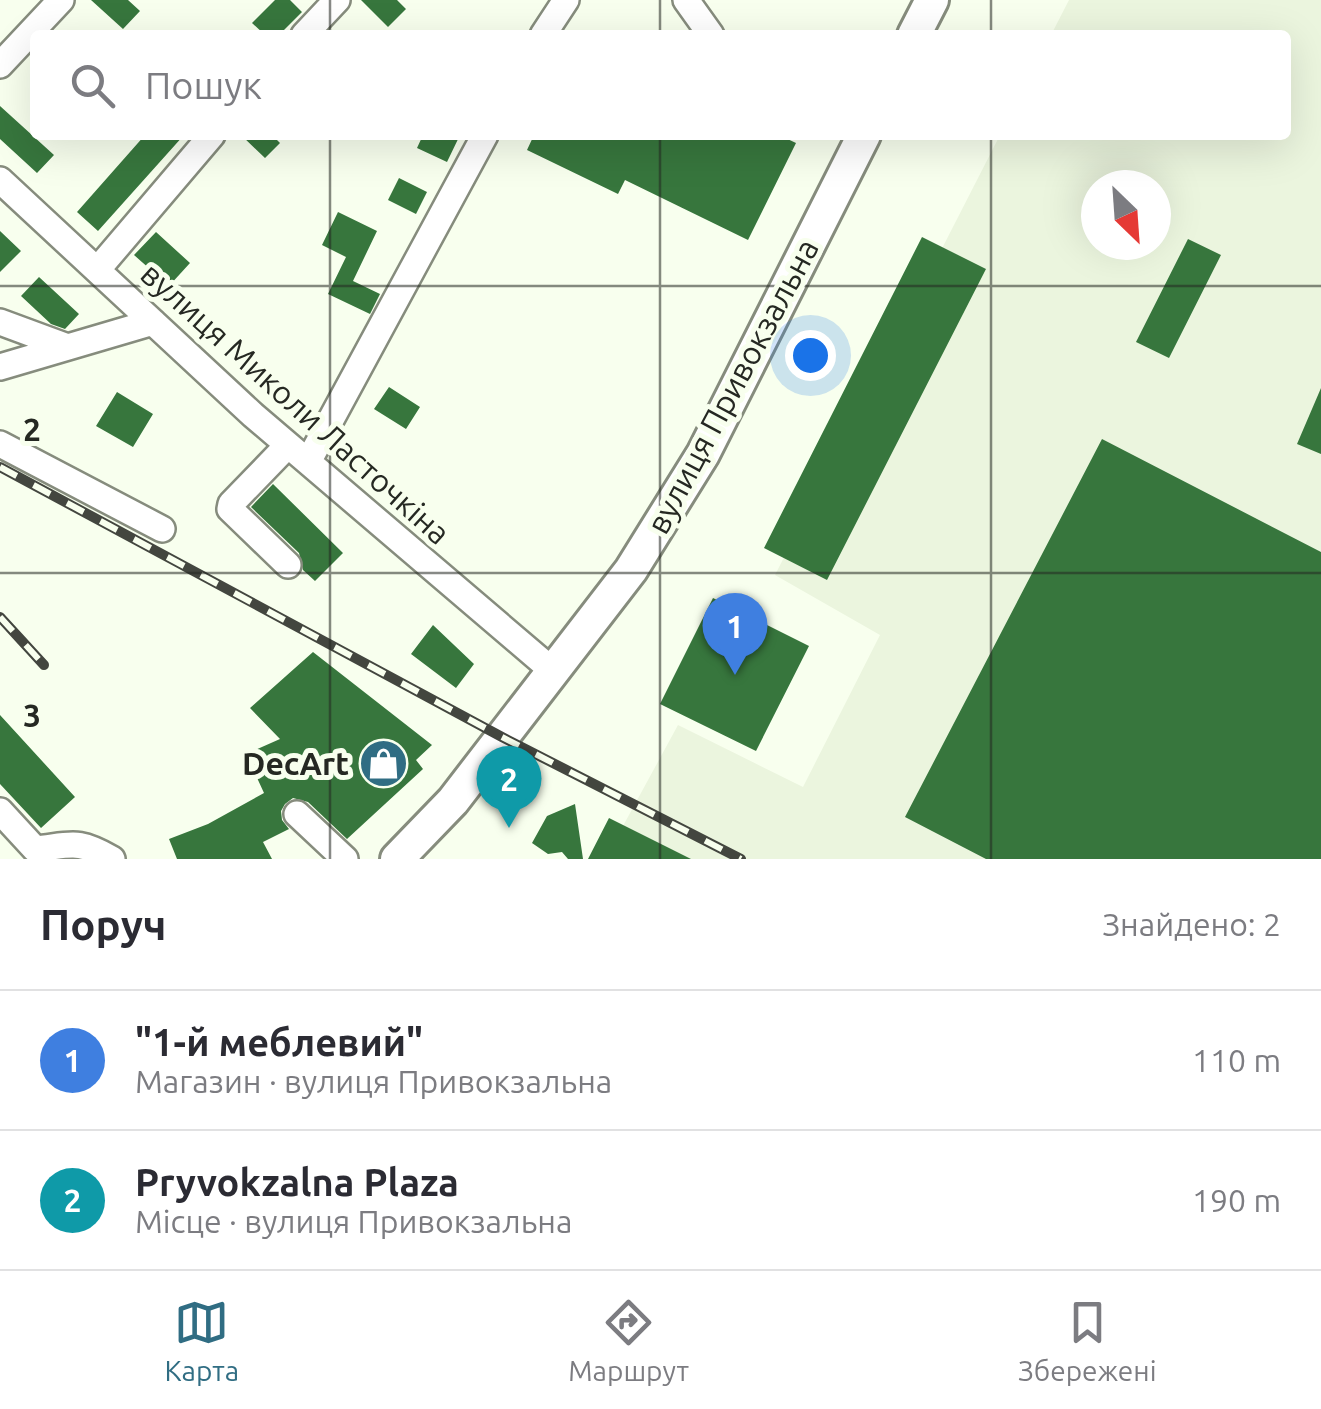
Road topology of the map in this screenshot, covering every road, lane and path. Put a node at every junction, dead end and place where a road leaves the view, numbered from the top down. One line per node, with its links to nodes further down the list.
1 (61, 0): 6 (street)
2 (338, 0): 7 (street)
3 (566, 0): 8 (street)
4 (686, 0): 9 (street)
5 (932, 0): 10 (main road)
6 (33, 30)
7 (309, 30)
8 (546, 30)
9 (707, 30)
10 (917, 30)
11 (30, 33): 12 (street)
12 (0, 65)
13 (208, 140): 17 (street)
14 (481, 140): 24 (street)
15 (861, 140): 27 (main road, вулиця Привокзальна)
16 (0, 180): 17 (street, вулиця Миколи Ласточкіна)
17 (98, 269): 19 (street, вулиця Миколи Ласточкіна)
18 (0, 322): 20 (street)
19 (153, 322): 20 (street); 23 (street, вулиця Миколи Ласточкіна)
20 (66, 346): 21 (street)
21 (0, 367)
22 (0, 444): 25 (street)
23 (288, 445): 24 (street, вулиця Миколи Ласточкіна); 26 (street)
24 (308, 462): 27 (street, вулиця Миколи Ласточкіна)
25 (162, 529)
26 (288, 565)
27 (552, 671): 32 (main road, вулиця Привокзальна)
28 (0, 811): 30 (street)
29 (297, 814): 31 (street)
30 (112, 859)
31 (344, 859)
32 (397, 859)

